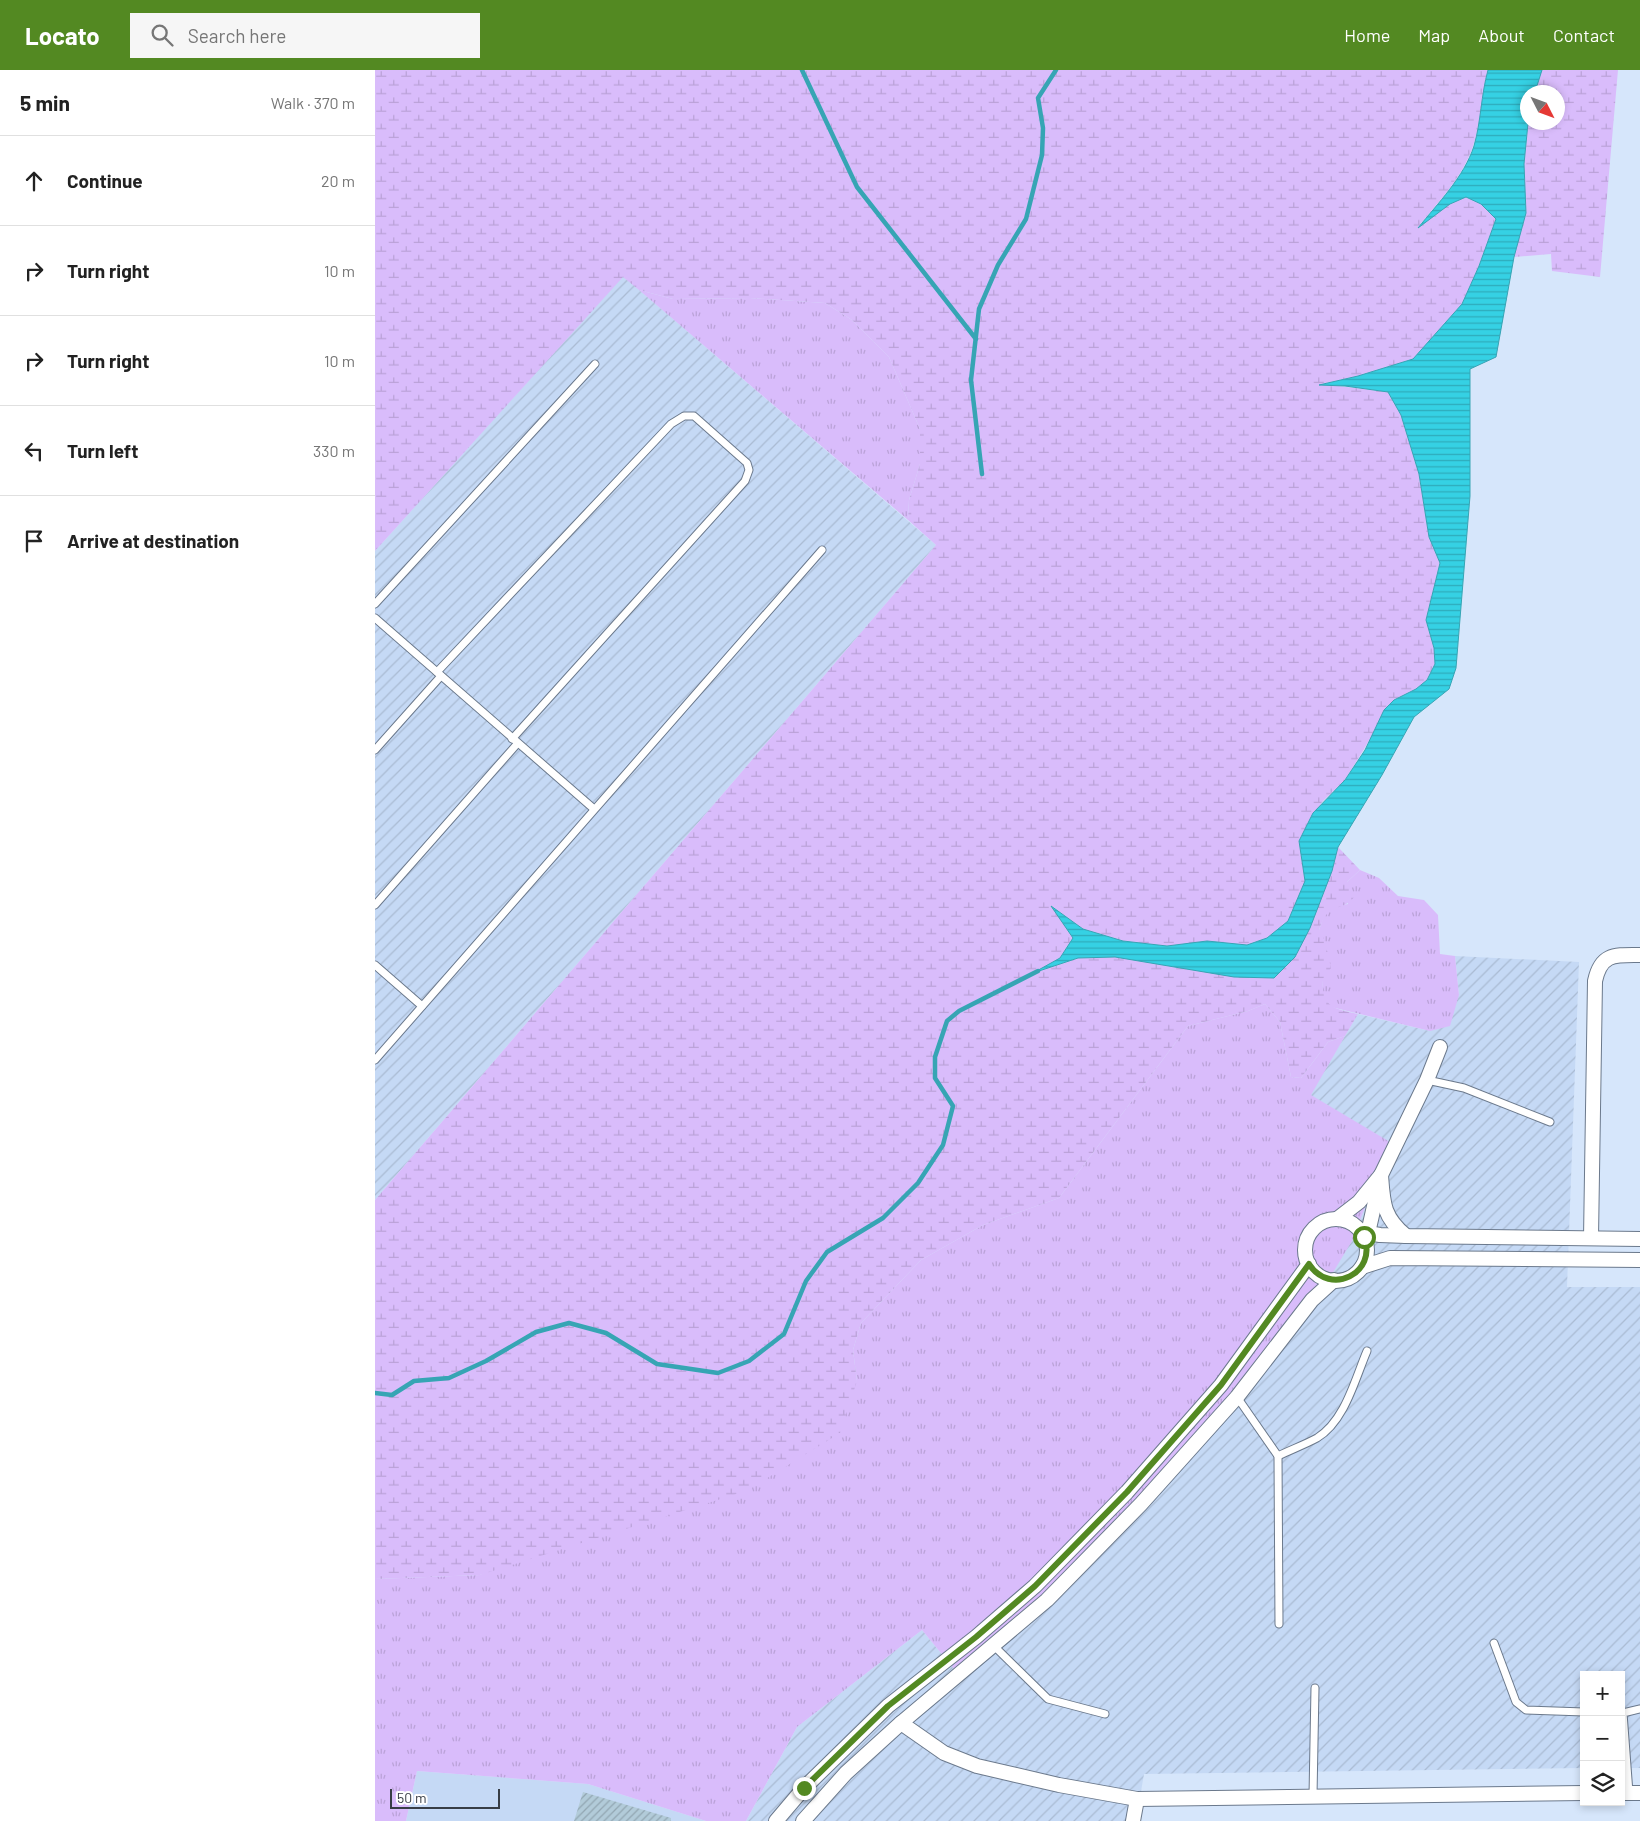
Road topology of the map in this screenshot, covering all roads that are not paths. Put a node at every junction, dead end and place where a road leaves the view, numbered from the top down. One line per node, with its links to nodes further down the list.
1 (595, 364): 3 (lane)
2 (822, 550): 8 (lane)
3 (375, 604)
4 (375, 618): 5 (lane)
5 (439, 674): 6 (lane); 6 (lane); 7 (lane)
6 (515, 741): 8 (lane); 9 (lane)
7 (375, 750)
8 (593, 809): 12 (lane)
9 (375, 905)
10 (1640, 955): 21 (street)
11 (375, 965): 12 (lane)
12 (421, 1006): 14 (lane)
13 (1440, 1047): 15 (street)
14 (375, 1060)
15 (1427, 1080): 16 (lane); 17 (street)
16 (1550, 1122)
17 (1381, 1175): 18 (street); 19 (street); 20 (street)
18 (1337, 1219): 19 (street); 24 (street)
19 (1364, 1232): 20 (street); 25 (street)
20 (1406, 1236): 21 (street)
21 (1591, 1238): 22 (street)
22 (1640, 1239)
23 (1640, 1260): 25 (street)
24 (1309, 1264): 26 (street); 44 (street)
25 (1362, 1267): 26 (street)
26 (1334, 1280): 28 (street)
27 (1367, 1351): 29 (lane)
28 (1237, 1397): 29 (lane); 32 (street)
29 (1278, 1456): 30 (lane)
30 (1279, 1624)
31 (1494, 1643): 35 (lane)
32 (994, 1646): 37 (lane); 39 (street)
33 (1315, 1688): 42 (lane)
34 (1640, 1709): 36 (lane)
35 (1580, 1712)
36 (1625, 1712)
37 (1105, 1714)
38 (1622, 1716): 40 (lane)
39 (901, 1723): 43 (street); 45 (street)
40 (1630, 1793)
41 (1580, 1794): 42 (street)
42 (1313, 1796): 43 (street)
43 (1137, 1798): 46 (street)
44 (776, 1821)
45 (803, 1821)
46 (1133, 1821)

